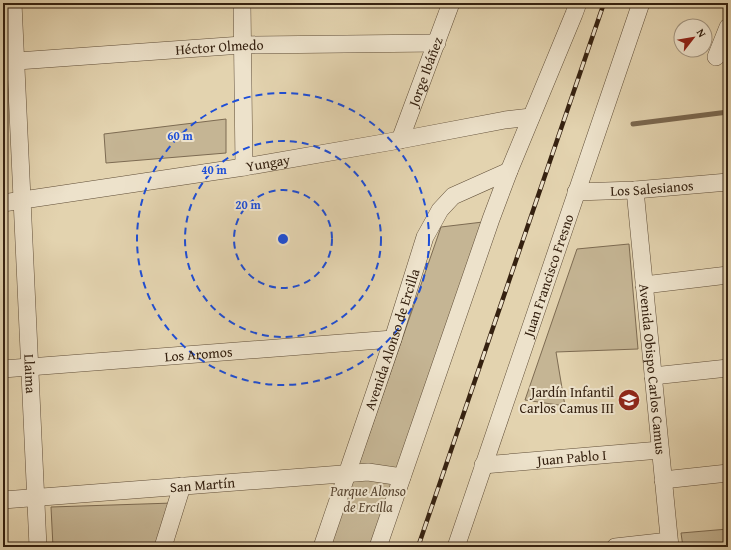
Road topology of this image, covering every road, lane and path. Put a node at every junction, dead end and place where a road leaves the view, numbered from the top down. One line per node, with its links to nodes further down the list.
1 (13, 3): 10 (street, Llaima)
2 (242, 3): 8 (street)
3 (451, 3): 7 (street, Jorge Ibáñez)
4 (578, 3): 11 (street)
5 (641, 3): 17 (street, Juan Francisco Fresno)
6 (728, 27): 9 (street)
7 (437, 43): 8 (street, Héctor Olmedo); 12 (street, Jorge Ibáñez)
8 (242, 45): 10 (street, Héctor Olmedo); 13 (street)
9 (716, 57)
10 (10, 61): 18 (street, Llaima)
11 (531, 117): 12 (street, Yungay); 14 (street)
12 (400, 140): 13 (street, Yungay)
13 (244, 167): 18 (street, Yungay)
14 (508, 171): 22 (street, Avenida Alonso de Ercilla); 31 (street)
15 (728, 182): 16 (street, Los Salesianos)
16 (635, 190): 17 (street, Los Salesianos); 21 (street, Avenida Obispo Carlos Camus)
17 (576, 192): 28 (street, Juan Francisco Fresno)
18 (23, 199): 19 (street, Yungay); 23 (street, Llaima)
19 (3, 203)
20 (728, 275): 21 (street)
21 (644, 285): 26 (street, Avenida Obispo Carlos Camus)
22 (393, 339): 23 (street, Los Aromos); 30 (street, Avenida Alonso de Ercilla)
23 (30, 367): 25 (street, Los Aromos); 34 (street, Llaima)
24 (728, 368): 26 (street)
25 (3, 369)
26 (653, 376): 27 (street, Avenida Obispo Carlos Camus)
27 (660, 450): 28 (street, Juan Pablo I); 32 (street, Avenida Obispo Carlos Camus)
28 (483, 465): 41 (street, Juan Francisco Fresno)
29 (728, 473): 32 (street)
30 (347, 474): 31 (street, San Martín); 33 (street, San Martín); 39 (street, Avenida Alonso de Ercilla)
31 (402, 477): 40 (street)
32 (663, 480): 36 (street, Avenida Obispo Carlos Camus)
33 (182, 486): 34 (street, San Martín); 38 (street)
34 (36, 497): 35 (street, San Martín); 37 (street, Llaima)
35 (3, 500)
36 (670, 544): 42 (street)
37 (38, 547)
38 (163, 547)
39 (322, 547)
40 (378, 547)
41 (456, 547)
42 (615, 547)

